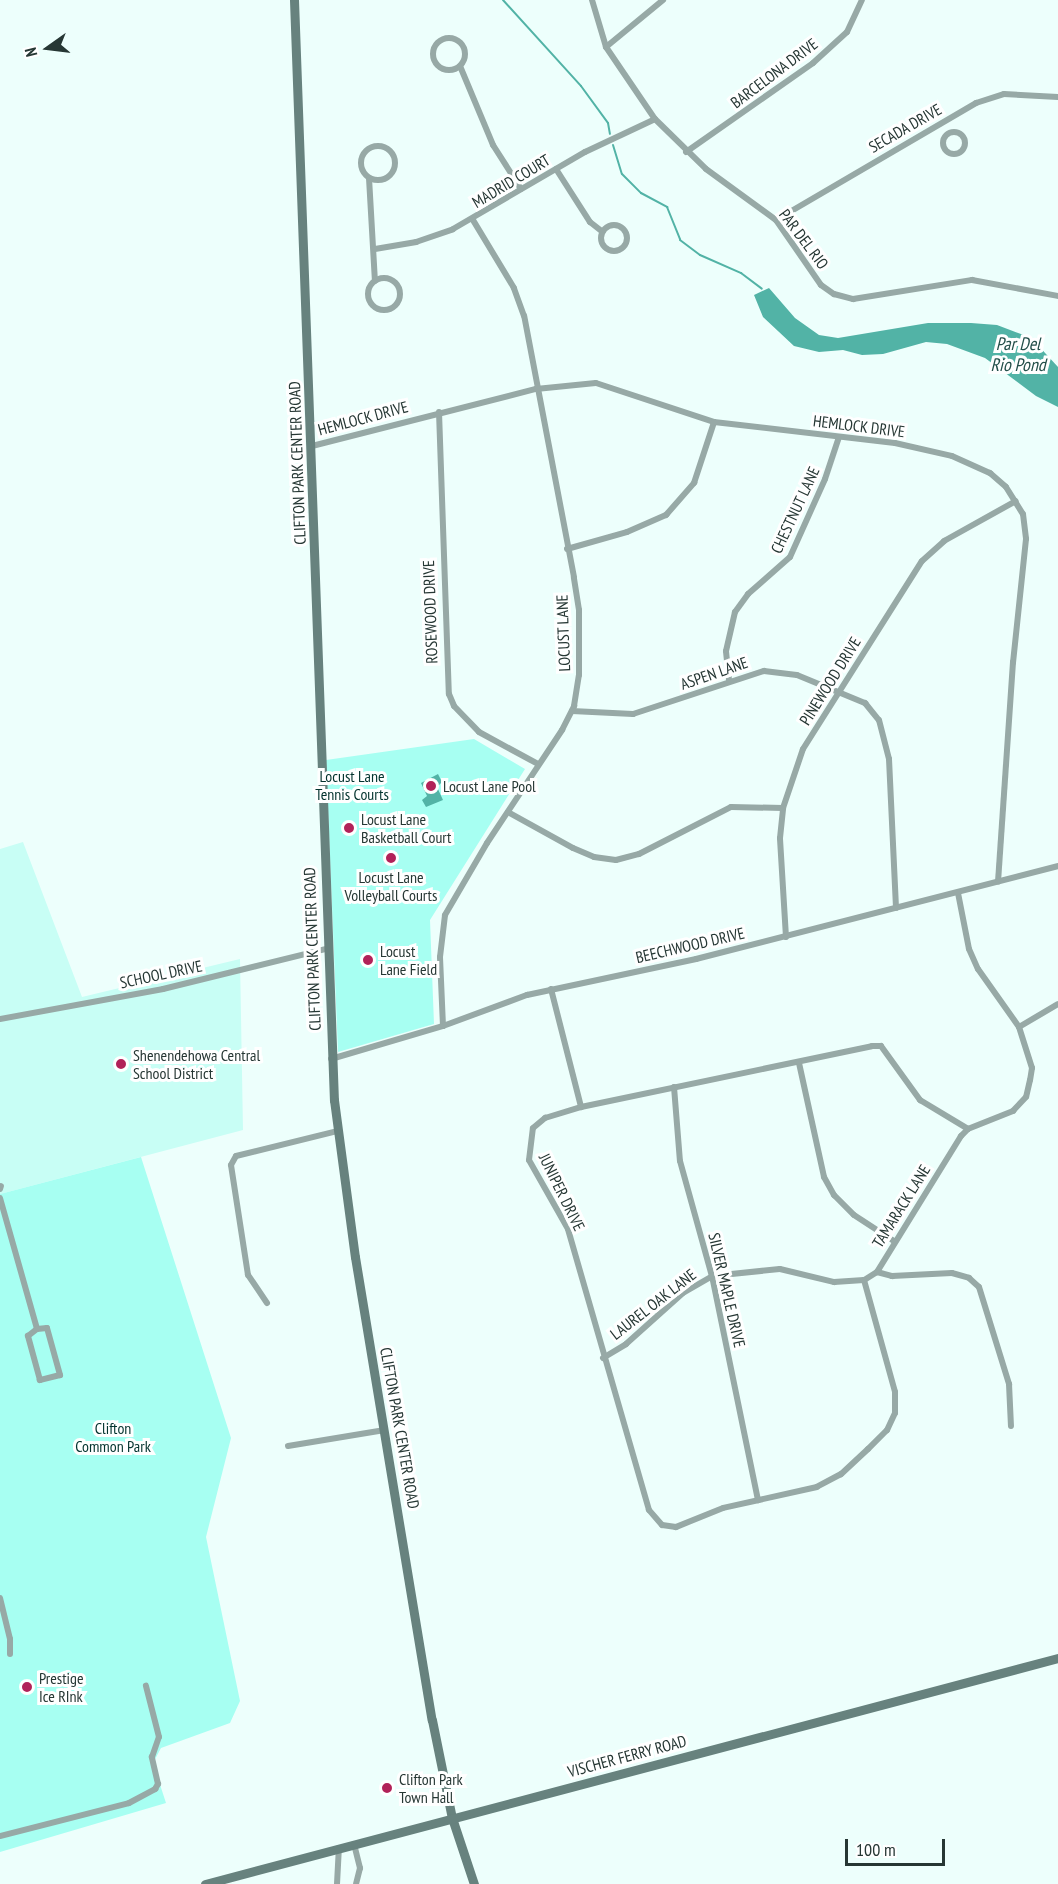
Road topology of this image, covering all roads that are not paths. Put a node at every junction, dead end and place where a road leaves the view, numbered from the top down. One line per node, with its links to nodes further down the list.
1 (294, 0): 25 (street, CLIFTON PARK CENTER ROAD)
2 (592, 0): 5 (street, PAR DEL RIO)
3 (663, 0): 5 (street)
4 (862, 0): 11 (street, BARCELONA DRIVE)
5 (606, 47): 8 (street, PAR DEL RIO)
6 (460, 66): 6 (street); 14 (street)
7 (1058, 97): 9 (street, SECADA DRIVE)
8 (655, 119): 11 (street, PAR DEL RIO); 12 (street, MADRID COURT)
9 (944, 121): 10 (street); 16 (street, SECADA DRIVE)
10 (951, 133)
11 (686, 152): 16 (street, PAR DEL RIO)
12 (556, 169): 14 (street, MADRID COURT); 17 (street)
13 (369, 178): 13 (street); 18 (street)
14 (521, 189): 15 (street, MADRID COURT)
15 (472, 220): 18 (street, MADRID COURT); 21 (street, LOCUST LANE)
16 (776, 220): 20 (street, PAR DEL RIO)
17 (603, 232): 17 (street)
18 (375, 249): 19 (street)
19 (375, 281): 19 (street)
20 (1058, 296)
21 (536, 389): 22 (street, HEMLOCK DRIVE); 23 (street, HEMLOCK DRIVE); 27 (street, LOCUST LANE)
22 (439, 412): 25 (street, HEMLOCK DRIVE); 31 (street, ROSEWOOD DRIVE)
23 (714, 422): 24 (street, HEMLOCK DRIVE); 27 (street)
24 (839, 437): 26 (street, HEMLOCK DRIVE); 28 (street, CHESTNUT LANE)
25 (312, 446): 39 (street, CLIFTON PARK CENTER ROAD)
26 (1016, 501): 29 (street, PINEWOOD DRIVE); 35 (street, HEMLOCK DRIVE)
27 (567, 549): 30 (street, LOCUST LANE)
28 (729, 680): 29 (street, ASPEN LANE); 30 (street, ASPEN LANE)
29 (840, 691): 32 (street, PINEWOOD DRIVE); 37 (street, ASPEN LANE)
30 (572, 711): 31 (street, LOCUST LANE)
31 (538, 764): 33 (street, LOCUST LANE)
32 (783, 808): 33 (street); 38 (street, PINEWOOD DRIVE)
33 (508, 812): 43 (street, LOCUST LANE)
34 (1058, 866): 35 (street, BEECHWOOD DRIVE)
35 (998, 881): 36 (street, BEECHWOOD DRIVE)
36 (958, 893): 37 (street, BEECHWOOD DRIVE); 44 (street)
37 (896, 908): 38 (street, BEECHWOOD DRIVE)
38 (786, 936): 40 (street, BEECHWOOD DRIVE)
39 (326, 949): 42 (street, SCHOOL DRIVE); 45 (street, CLIFTON PARK CENTER ROAD)
40 (551, 989): 43 (street, BEECHWOOD DRIVE); 48 (street)
41 (1058, 1004): 44 (street)
42 (0, 1019)
43 (443, 1026): 45 (street, BEECHWOOD DRIVE)
44 (1019, 1027): 49 (street)
45 (331, 1059): 50 (street, CLIFTON PARK CENTER ROAD)
46 (799, 1063): 47 (street, JUNIPER DRIVE); 49 (street, JUNIPER DRIVE); 52 (street)
47 (674, 1087): 48 (street, JUNIPER DRIVE); 54 (street, SILVER MAPLE DRIVE)
48 (581, 1107): 58 (street, JUNIPER DRIVE)
49 (968, 1129): 52 (street, TAMARACK LANE)
50 (338, 1131): 56 (street); 60 (street, CLIFTON PARK CENTER ROAD)
51 (0, 1198): 57 (street)
52 (894, 1241): 53 (street, TAMARACK LANE)
53 (877, 1272): 55 (street, TAMARACK LANE); 59 (street)
54 (712, 1275): 55 (street, LAUREL OAK LANE); 58 (street, LAUREL OAK LANE); 62 (street, SILVER MAPLE DRIVE)
55 (864, 1280): 62 (street)
56 (267, 1303)
57 (36, 1329): 57 (street)
58 (603, 1358): 62 (street, JUNIPER DRIVE)
59 (1011, 1426)
60 (386, 1429): 61 (street); 67 (street, CLIFTON PARK CENTER ROAD)
61 (288, 1446)
62 (758, 1500)
63 (0, 1598): 64 (street)
64 (10, 1654)
65 (1058, 1658): 67 (street, VISCHER FERRY ROAD)
66 (146, 1686): 68 (street)
67 (452, 1818): 69 (street, VISCHER FERRY ROAD); 74 (street, CLIFTON PARK CENTER ROAD)
68 (0, 1836)
69 (354, 1844): 70 (street, VISCHER FERRY ROAD); 73 (street)
70 (339, 1848): 71 (street, VISCHER FERRY ROAD); 72 (street)
71 (205, 1884)
72 (337, 1884)
73 (356, 1884)
74 (474, 1884)

